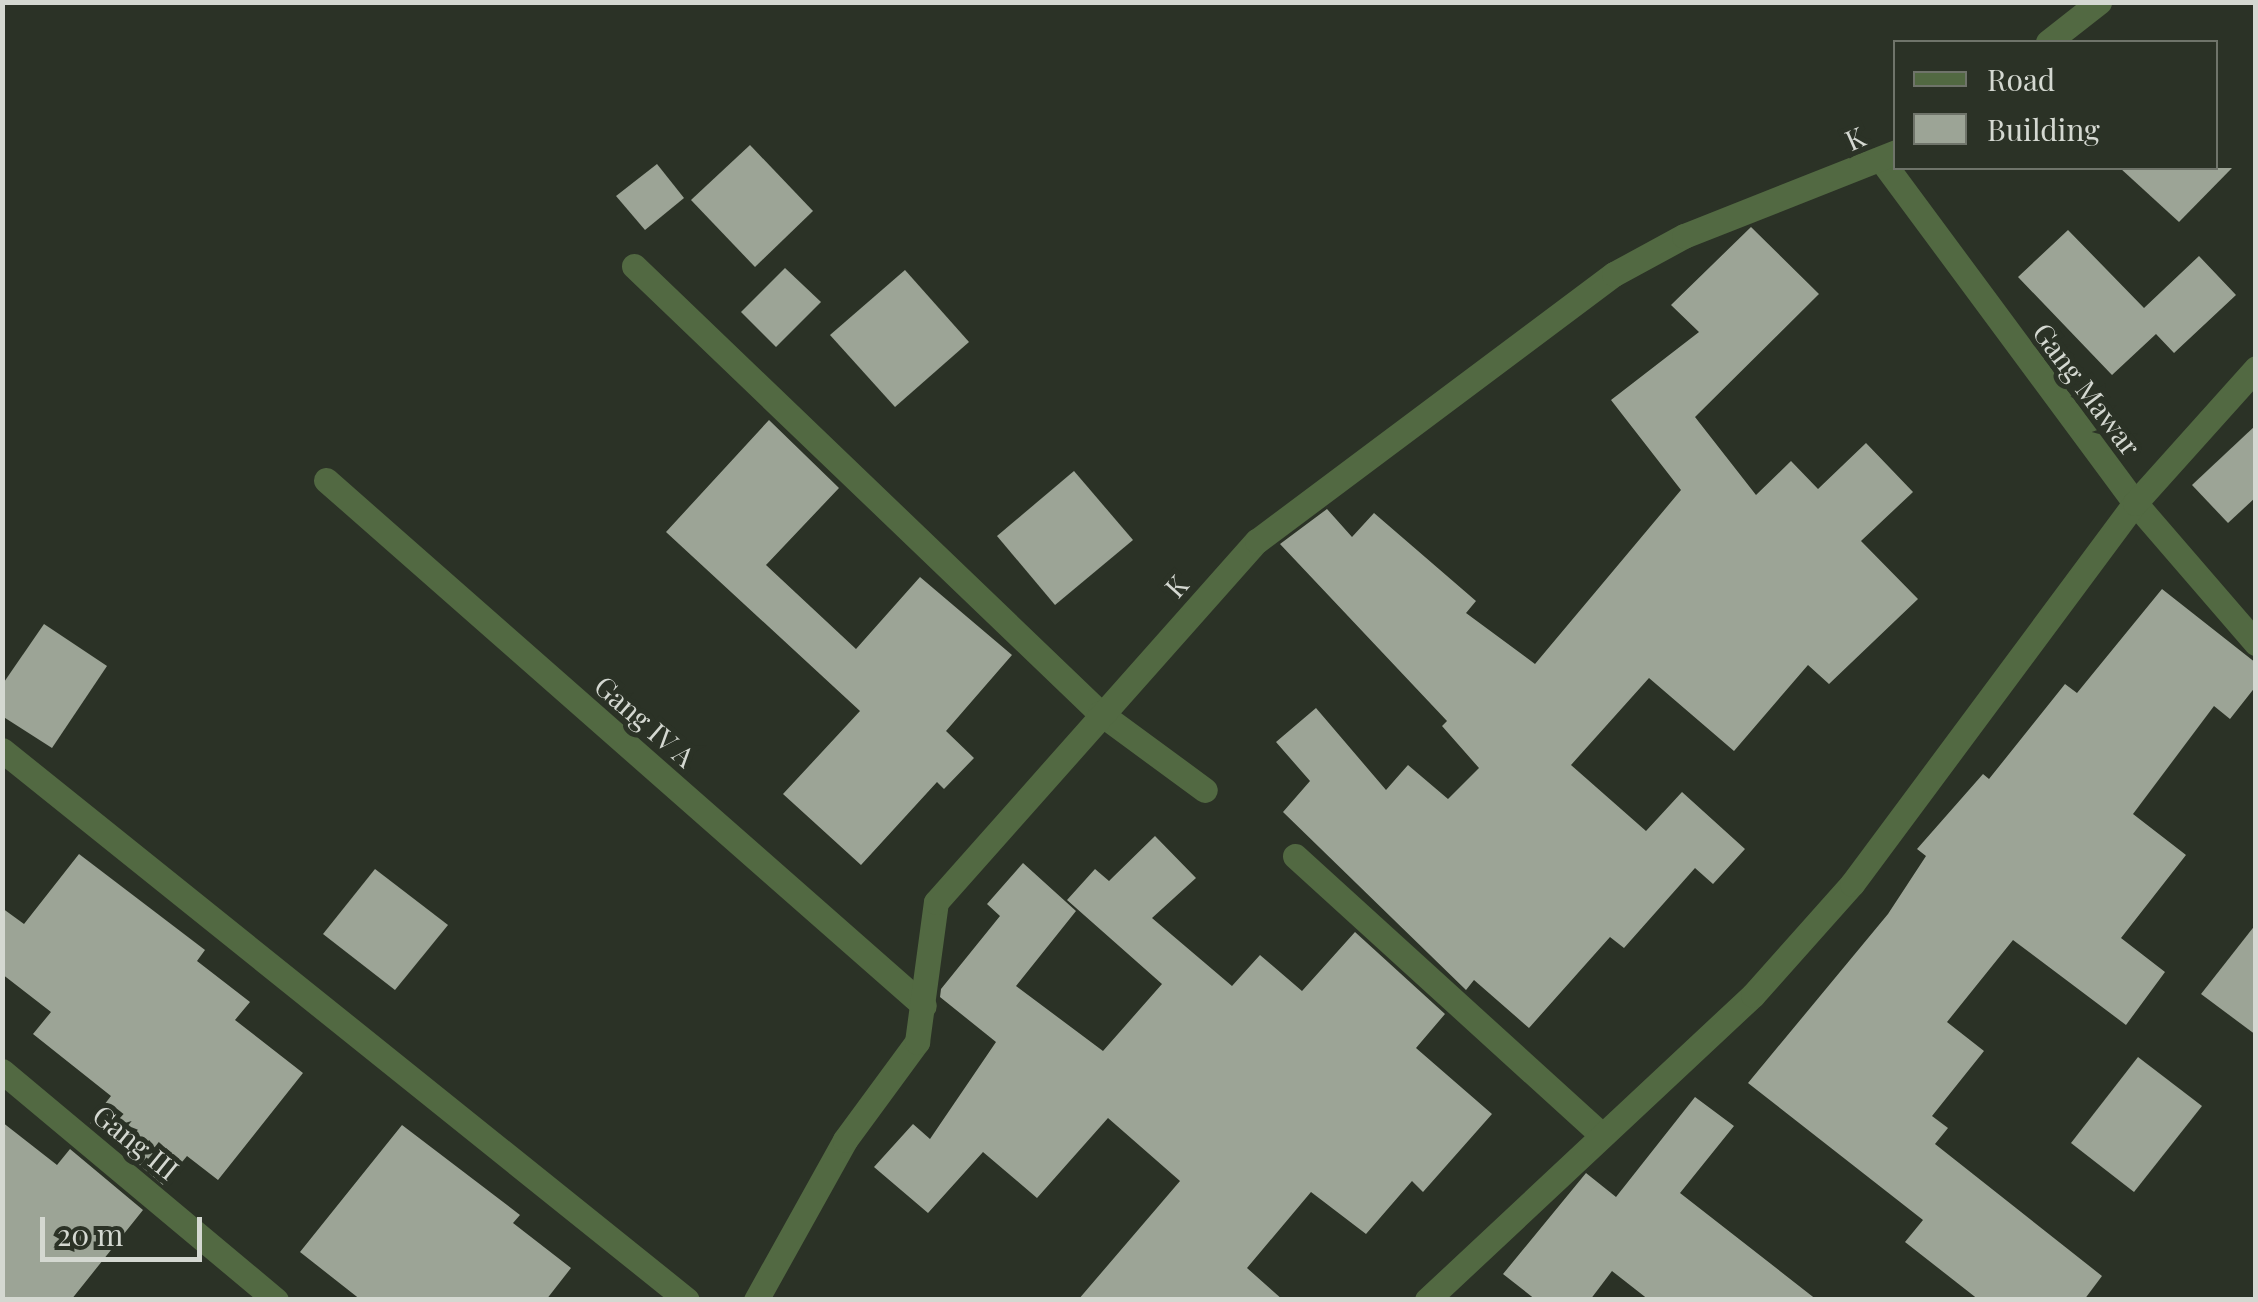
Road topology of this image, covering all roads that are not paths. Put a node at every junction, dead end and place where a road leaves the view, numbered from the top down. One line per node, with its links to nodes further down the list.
1 (2099, 2): 2 (street)
2 (2051, 40)
3 (1889, 156): 10 (street, K)
4 (1899, 170): 8 (street, Gang Mawar)
5 (634, 266): 10 (street)
6 (2256, 368): 8 (street)
7 (326, 480): 14 (street, Gang IV A)
8 (2135, 502): 9 (street, Gang Mawar); 16 (street)
9 (2256, 643)
10 (1100, 713): 12 (street); 14 (street, K)
11 (2, 750): 18 (street)
12 (1206, 790)
13 (1295, 856): 16 (street)
14 (924, 1006): 19 (street, K)
15 (2, 1071): 17 (street, Gang III)
16 (1600, 1133): 20 (street)
17 (276, 1300)
18 (687, 1300)
19 (756, 1300)
20 (1427, 1300)

